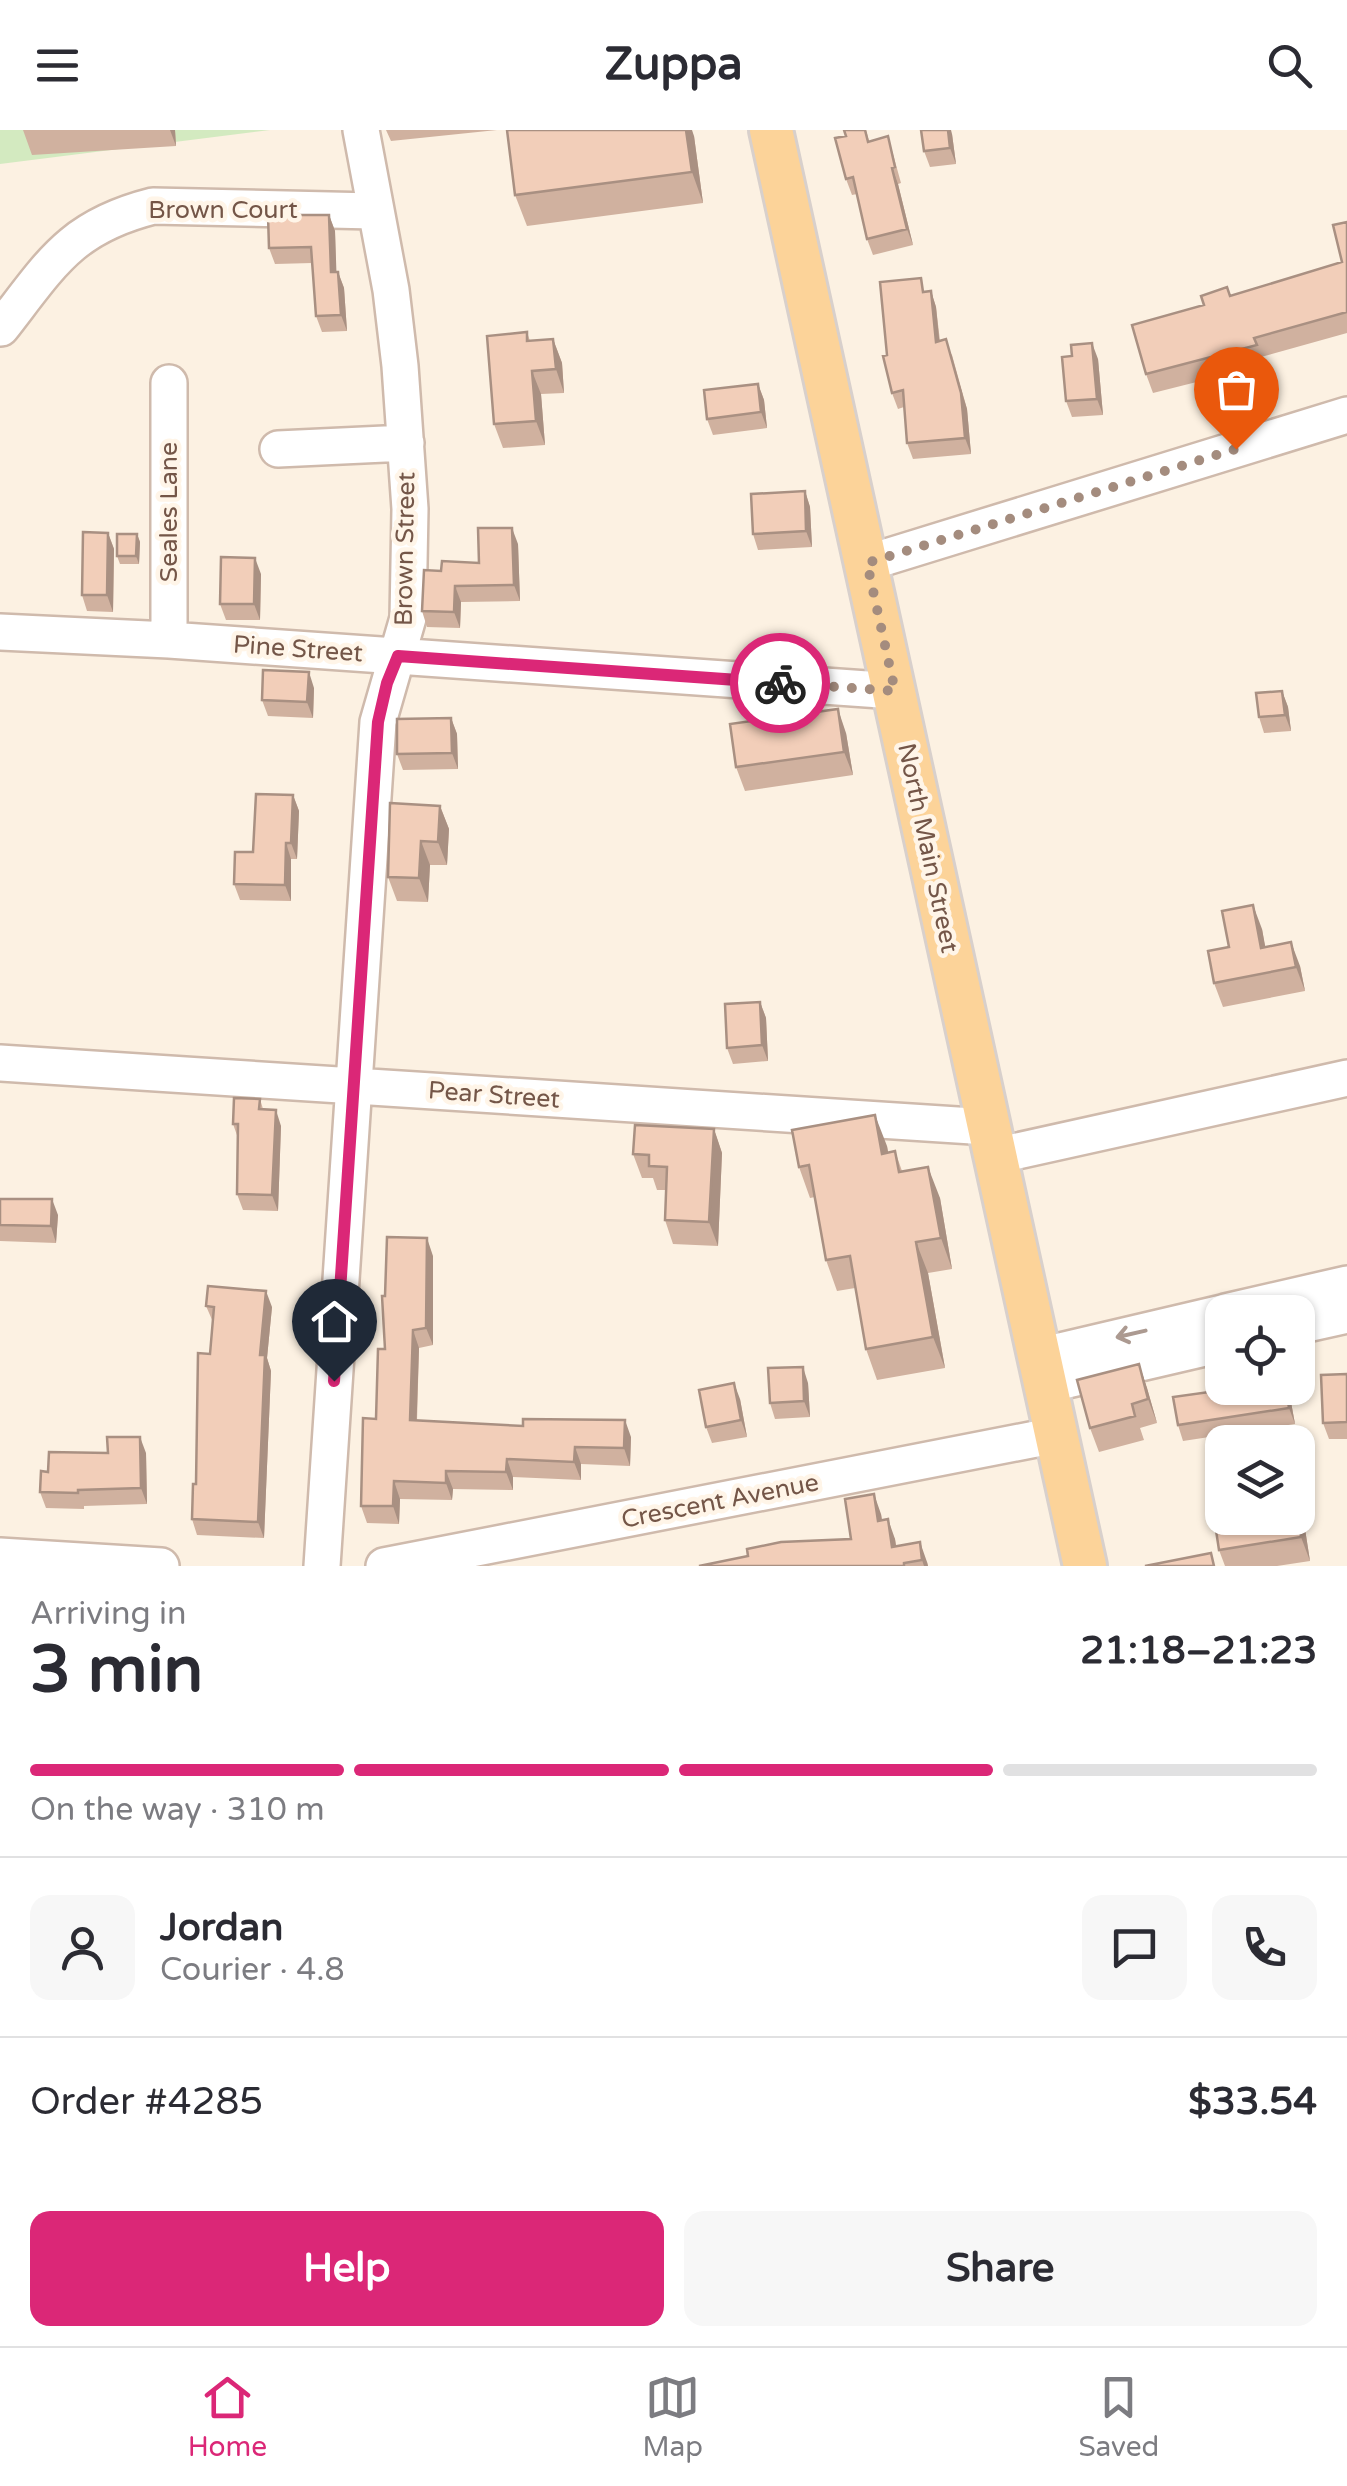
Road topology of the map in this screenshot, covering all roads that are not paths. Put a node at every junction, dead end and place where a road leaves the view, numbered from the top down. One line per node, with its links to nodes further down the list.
1 (361, 130): 3 (street, Brown Street)
2 (770, 130): 9 (main road, North Main Street)
3 (374, 211): 4 (street, Brown Court); 7 (street, Brown Street)
4 (1, 328)
5 (169, 383): 11 (street, Seales Lane)
6 (1347, 415): 9 (street)
7 (406, 442): 8 (street); 12 (street, Brown Street)
8 (278, 449)
9 (867, 563): 13 (main road, North Main Street)
10 (0, 632): 11 (street, Pine Street)
11 (169, 640): 12 (street, Pine Street)
12 (398, 656): 13 (street, Pine Street); 16 (street, Brown Street)
13 (895, 691): 17 (main road, North Main Street)
14 (0, 1063): 16 (street, Pear Street)
15 (1347, 1078): 17 (street, Pear Street)
16 (353, 1086): 17 (street, Pear Street); 28 (street, Brown Street)
17 (991, 1141): 24 (main road, North Main Street)
18 (1347, 1284): 19 (street)
19 (1300, 1295)
20 (1347, 1314): 22 (street)
21 (1205, 1319): 24 (street, one-way to 24)
22 (1315, 1322)
23 (1205, 1346): 24 (street)
24 (1042, 1370): 25 (main road, North Main Street)
25 (1056, 1435): 29 (street, Crescent Avenue); 30 (main road, North Main Street)
26 (0, 1556): 27 (street)
27 (160, 1566)
28 (322, 1566)
29 (384, 1566)
30 (1085, 1566)

